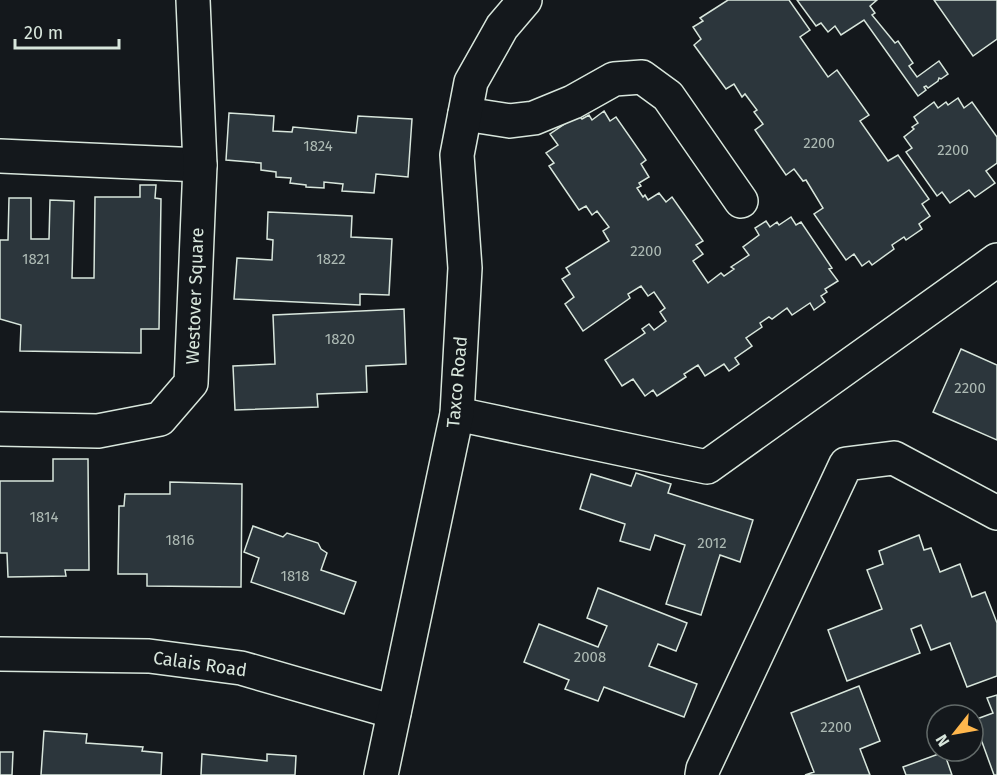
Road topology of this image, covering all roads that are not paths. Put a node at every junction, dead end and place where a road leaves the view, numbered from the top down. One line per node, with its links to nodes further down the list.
1 (193, 0): 5 (street, Westover Square)
2 (525, 0): 3 (street, Taxco Road)
3 (465, 114): 6 (street); 8 (street, Taxco Road)
4 (0, 156): 5 (street)
5 (200, 165): 9 (street, Westover Square)
6 (741, 201)
7 (997, 260): 8 (street)
8 (457, 414): 12 (street, Taxco Road)
9 (0, 429)
10 (997, 513): 14 (street)
11 (0, 654): 12 (street, Calais Road)
12 (394, 712): 13 (street, Taxco Road)
13 (381, 775)
14 (702, 775)

